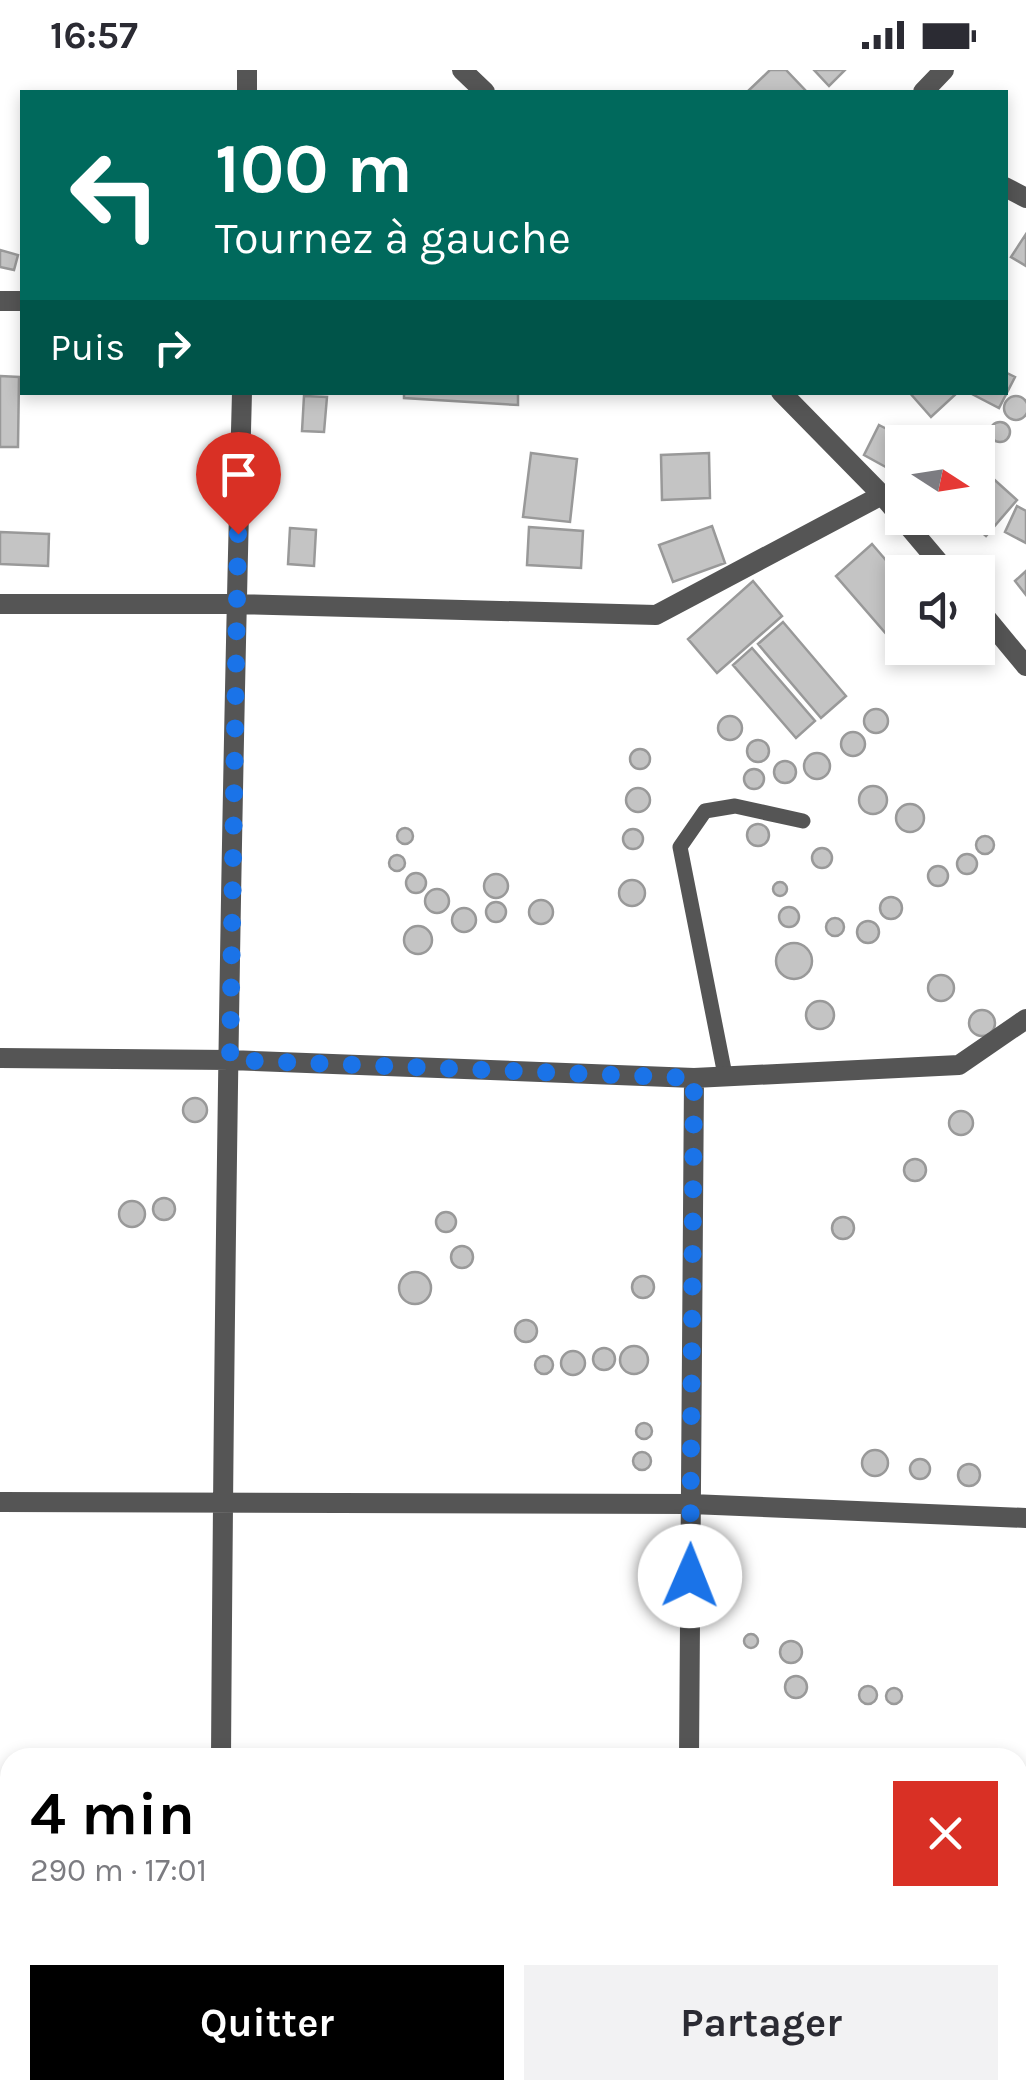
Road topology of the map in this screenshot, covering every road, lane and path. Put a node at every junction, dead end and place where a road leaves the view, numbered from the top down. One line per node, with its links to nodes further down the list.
1 (462, 70): 3 (street)
2 (944, 70): 4 (street)
3 (483, 90)
4 (924, 90)
5 (242, 395): 10 (street)
6 (785, 395): 7 (street)
7 (882, 495): 8 (street); 10 (street)
8 (933, 555)
9 (0, 604): 10 (street)
10 (237, 604): 16 (street)
11 (995, 629): 12 (street)
12 (1026, 666)
13 (803, 820): 17 (lane)
14 (1026, 1019): 17 (street)
15 (0, 1058): 16 (street)
16 (230, 1060): 18 (street); 20 (street)
17 (725, 1075): 18 (street)
18 (694, 1078): 21 (street)
19 (0, 1502): 20 (street)
20 (223, 1504): 21 (street); 23 (street)
21 (691, 1504): 22 (street); 24 (street)
22 (1026, 1518)
23 (221, 1748)
24 (688, 1748)

